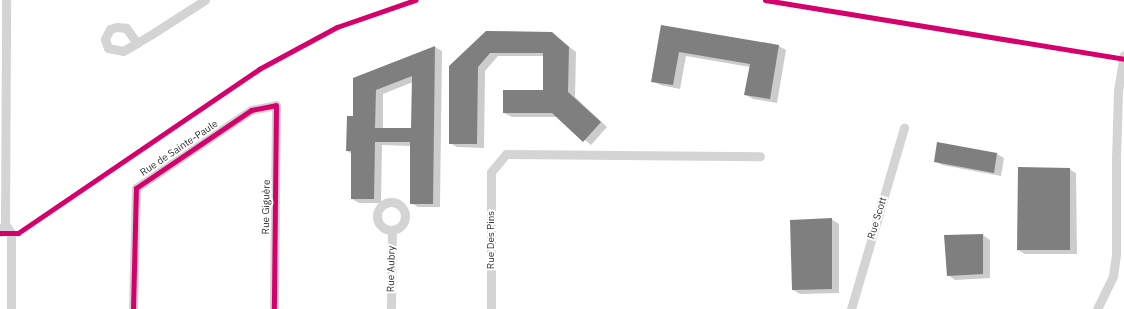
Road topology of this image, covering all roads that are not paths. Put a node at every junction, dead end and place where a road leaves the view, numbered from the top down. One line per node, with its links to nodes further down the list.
1 (6, 0): 3 (street)
2 (205, 0): 4 (street)
3 (3, 29): 11 (street)
4 (137, 43)
5 (1124, 55): 8 (street)
6 (1124, 95): 8 (street)
7 (276, 105): 15 (street, Rue de Sainte-Paule); 16 (street, Rue Giguère)
8 (1118, 120): 20 (street)
9 (904, 128): 19 (street, Rue Scott)
10 (760, 156): 18 (street, Rue Des Pins)
11 (2, 224): 13 (street); 14 (street)
12 (392, 230): 17 (street, Rue Aubry)
13 (0, 232)
14 (11, 309)
15 (133, 309)
16 (274, 309)
17 (391, 309)
18 (491, 309)
19 (851, 309)
20 (1097, 309)

